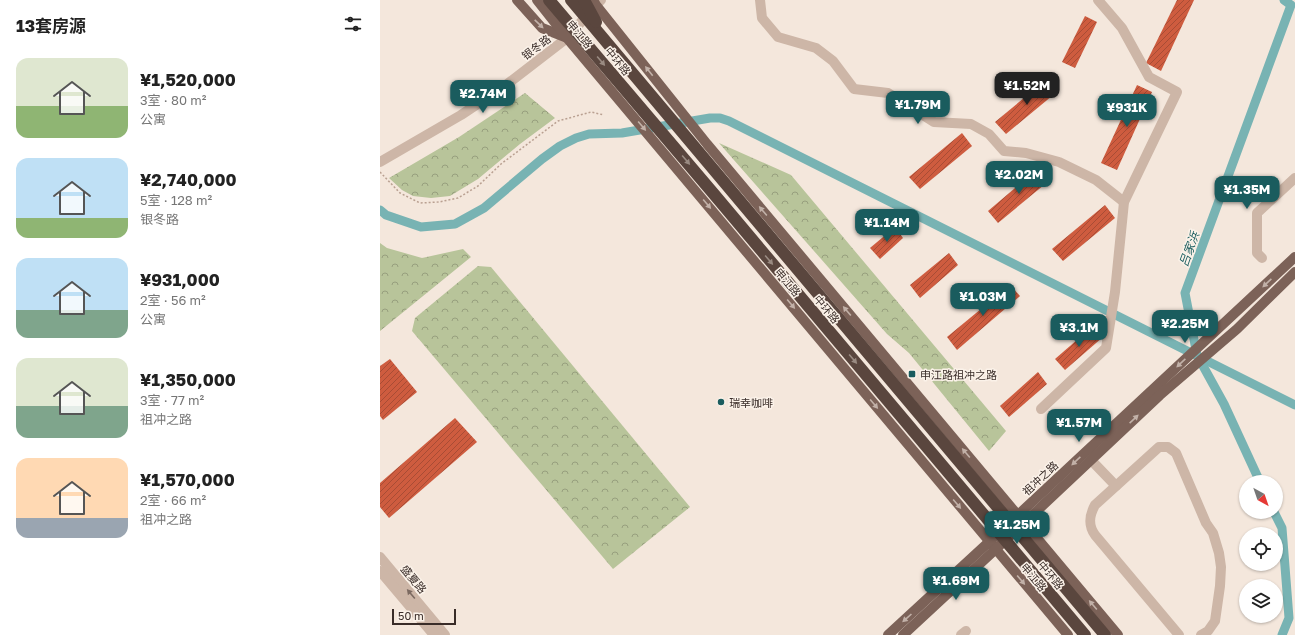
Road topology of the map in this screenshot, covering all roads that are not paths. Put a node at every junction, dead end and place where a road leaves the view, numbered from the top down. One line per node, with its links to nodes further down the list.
1 (517, 0): 9 (main road, one-way to 9)
2 (537, 0): 9 (main road, 申江路)
3 (549, 0): 30 (highway, 中环路, one-way to 30, bridge)
4 (571, 0): 10 (highway, 中环路, bridge)
5 (584, 0): 10 (highway, bridge)
6 (760, 0): 13 (street)
7 (1098, 0): 13 (street)
8 (595, 1): 9 (street, 银冬路); 21 (main road, one-way to 8)
9 (567, 38): 11 (street, 银冬路); 22 (main road, 申江路, one-way to 22)
10 (608, 44): 31 (highway, 中环路, bridge)
11 (380, 162)
12 (1295, 178): 15 (street)
13 (1124, 202): 18 (street)
14 (1295, 257): 17 (main road, 祖冲之路, one-way to 17)
15 (1262, 258)
16 (1295, 272): 17 (main road, 祖冲之路)
17 (1158, 391): 19 (main road, 祖冲之路, one-way to 17); 21 (main road, 祖冲之路, one-way to 21)
18 (1041, 410)
19 (1091, 460): 20 (street); 21 (main road, 祖冲之路)
20 (1116, 486): 33 (street); 34 (street)
21 (1021, 519): 22 (main road, 祖冲之路); 32 (main road, one-way to 21)
22 (992, 546): 27 (main road, 祖冲之路, one-way to 27); 28 (main road, 祖冲之路); 29 (main road, 申江路, one-way to 29)
23 (380, 557): 26 (street, 盛夏路, one-way to 23)
24 (380, 571): 25 (street, 盛夏路)
25 (434, 635)
26 (446, 635)
27 (888, 635)
28 (903, 635)
29 (1068, 635)
30 (1085, 635)
31 (1105, 635)
32 (1118, 635)
33 (1179, 635)
34 (1201, 635)

